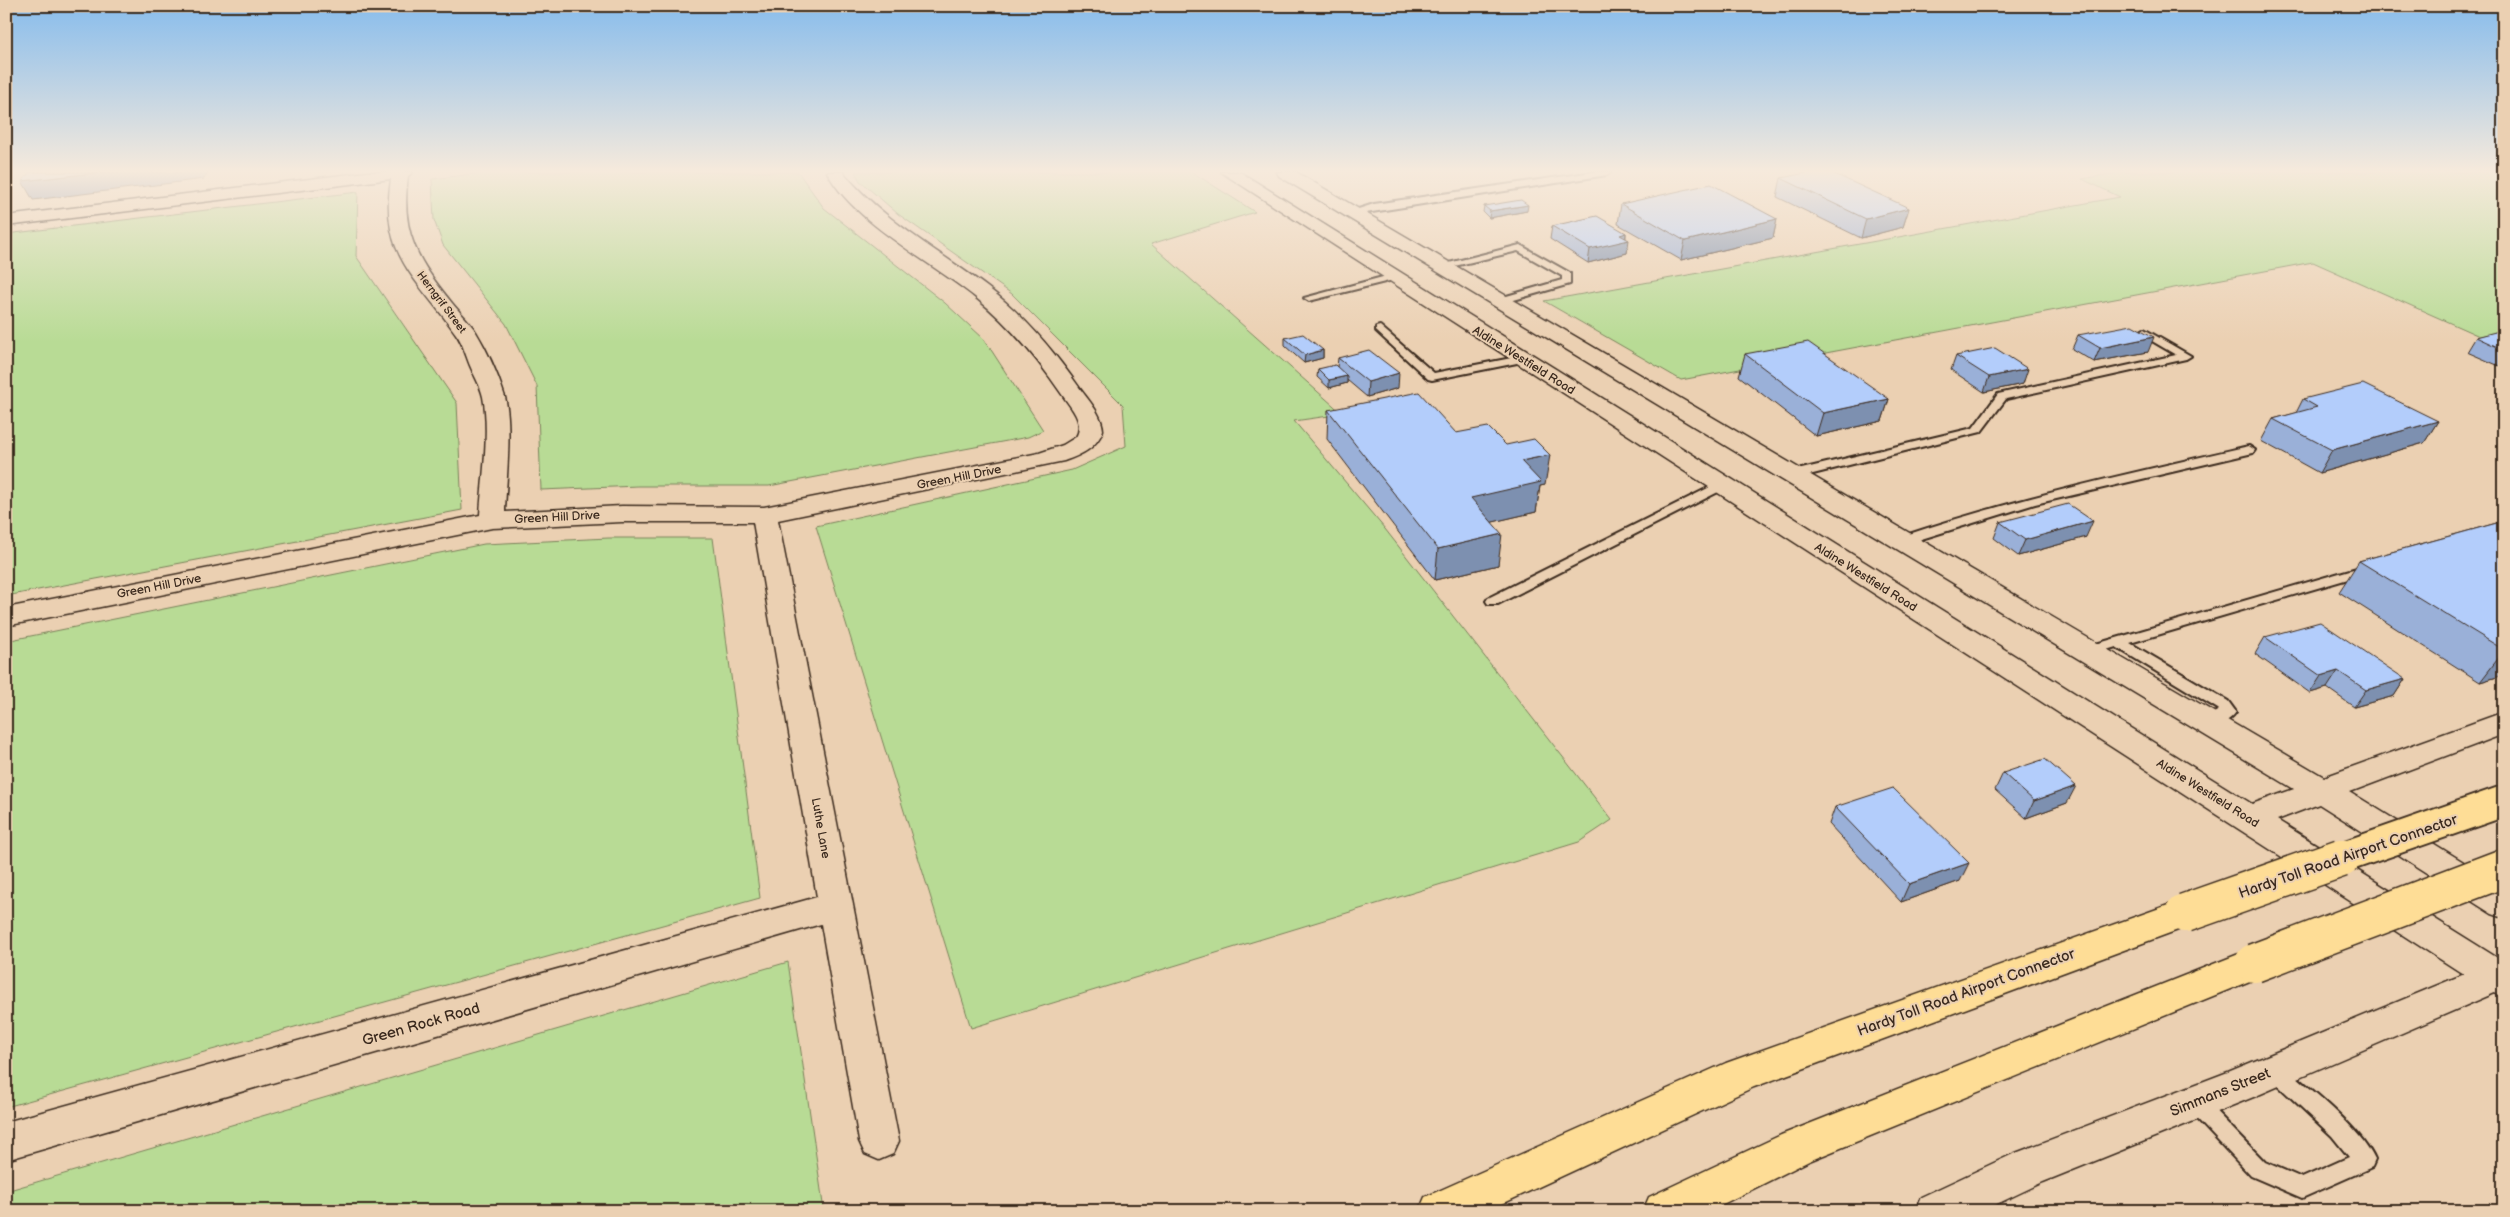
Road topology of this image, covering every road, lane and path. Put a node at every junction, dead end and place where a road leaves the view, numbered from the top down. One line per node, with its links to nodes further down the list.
1 (399, 229): 16 (street, Herngrif Street)
2 (895, 229): 15 (street, Green Hill Drive)
3 (1318, 229): 6 (street, Aldine Westfield Road)
4 (1381, 229): 5 (street)
5 (1442, 266): 8 (street); 8 (lane)
6 (1394, 277): 7 (lane); 11 (street, Aldine Westfield Road)
7 (1309, 298)
8 (1500, 301): 13 (street)
9 (1380, 329): 11 (lane)
10 (2144, 332): 13 (lane)
11 (1522, 358): 14 (street, Aldine Westfield Road)
12 (2249, 450): 17 (lane)
13 (1793, 475): 17 (street)
14 (1722, 485): 19 (lane); 27 (street, Aldine Westfield Road)
15 (764, 514): 16 (street, Green Hill Drive); 30 (street, Luthe Lane)
16 (492, 520): 20 (street, Green Hill Drive)
17 (1902, 541): 22 (street)
18 (2382, 565): 21 (lane)
19 (1493, 601)
20 (6, 617)
21 (2118, 642): 22 (lane); 24 (lane)
22 (2087, 650): 24 (street)
23 (2504, 722): 25 (street)
24 (2210, 723): 25 (street)
25 (2321, 790): 27 (street); 29 (street)
26 (2504, 801): 36 (highway, Hardy Toll Road Airport Connector, bridge)
27 (2249, 818): 31 (street, Aldine Westfield Road)
28 (2504, 868): 37 (highway, bridge)
29 (2504, 904)
30 (835, 906): 34 (street, Green Rock Road); 35 (street, Luthe Lane)
31 (2501, 977): 32 (street, Simmans Street)
32 (2274, 1070): 33 (street, Simmans Street); 33 (lane)
33 (2195, 1102): 38 (street, Simmans Street)
34 (6, 1141)
35 (879, 1141)
36 (1440, 1211)
37 (1664, 1211)
38 (1936, 1211)

